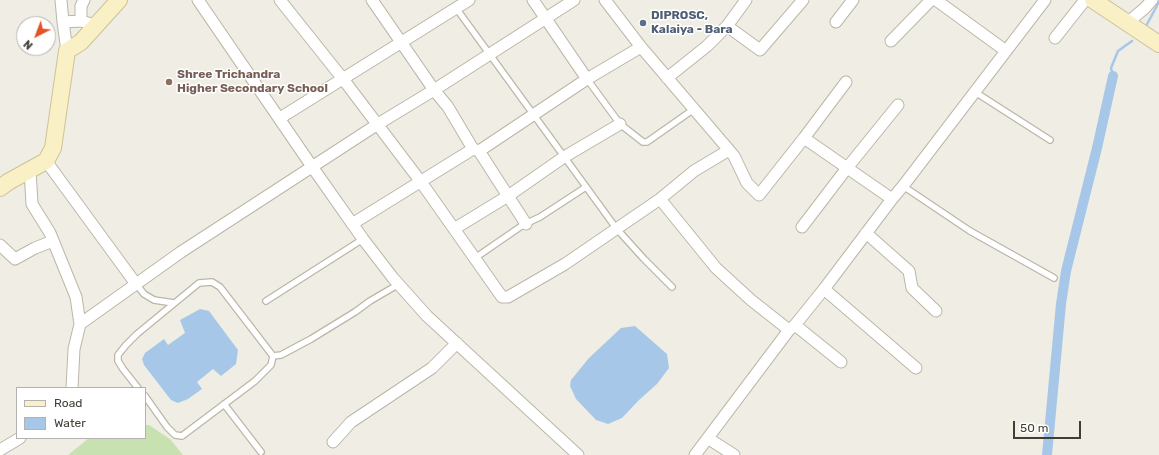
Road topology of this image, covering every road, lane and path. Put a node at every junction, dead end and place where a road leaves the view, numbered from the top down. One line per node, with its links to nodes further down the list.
1 (61, 0): 22 (street)
2 (84, 0): 24 (street)
3 (119, 0): 24 (main road)
4 (198, 0): 44 (street)
5 (280, 0): 36 (street)
6 (372, 0): 29 (street)
7 (469, 0): 20 (street)
8 (533, 0): 21 (street)
9 (574, 0): 21 (street)
10 (605, 0): 31 (street)
11 (746, 0): 26 (street)
12 (803, 0): 26 (street)
13 (853, 0): 23 (street)
14 (931, 0): 28 (street)
15 (936, 0): 33 (street)
16 (1045, 0): 33 (street)
17 (1085, 0): 27 (street)
18 (1093, 0): 25 (main road)
19 (1152, 0): 25 (street)
20 (456, 8): 29 (street); 34 (lane)
21 (545, 17): 34 (street); 37 (street)
22 (63, 22): 24 (street); 32 (street)
23 (836, 22)
24 (88, 23): 32 (main road)
25 (1127, 23): 30 (main road)
26 (727, 26): 35 (street)
27 (1055, 38)
28 (891, 41)
29 (401, 42): 36 (street); 39 (street)
30 (1159, 44)
31 (641, 47): 35 (street); 37 (street)
32 (67, 51): 52 (main road)
33 (1006, 51): 40 (street)
34 (489, 55): 39 (street); 43 (lane)
35 (667, 78): 42 (street)
36 (343, 79): 44 (street); 45 (street)
37 (587, 79): 43 (street); 46 (lane)
38 (846, 82): 47 (street)
39 (434, 90): 45 (street); 49 (street)
40 (975, 92): 48 (lane); 57 (street)
41 (898, 105): 54 (street)
42 (694, 109): 46 (lane); 50 (street)
43 (534, 114): 49 (street); 51 (lane)
44 (280, 118): 53 (street)
45 (378, 124): 53 (street); 56 (street)
46 (620, 124): 51 (street)
47 (804, 138): 50 (street); 54 (street)
48 (1050, 140)
49 (476, 150): 56 (street); 60 (street)
50 (729, 150): 61 (street)
51 (564, 157): 58 (lane); 60 (street)
52 (46, 161): 55 (main road); 74 (street)
53 (313, 168): 63 (street); 74 (street)
54 (847, 168): 62 (street); 65 (street)
55 (30, 170): 59 (main road); 70 (street)
56 (421, 182): 63 (street); 67 (street)
57 (903, 186): 62 (street); 73 (lane)
58 (586, 187): 64 (lane); 66 (lane)
59 (0, 188)
60 (508, 196): 64 (street); 67 (street)
61 (660, 199): 66 (street); 82 (street)
62 (892, 199): 68 (street)
63 (352, 224): 69 (street)
64 (526, 224): 72 (lane)
65 (802, 227)
66 (616, 228): 72 (street); 76 (lane)
67 (454, 229): 72 (street)
68 (866, 233): 77 (street); 80 (street)
69 (363, 239): 75 (street); 78 (lane)
70 (53, 241): 71 (street); 81 (street)
71 (0, 245)
72 (475, 258)
73 (1054, 278)
74 (136, 284): 79 (lane); 81 (street)
75 (399, 284): 83 (street); 84 (lane)
76 (672, 287)
77 (824, 289): 82 (street); 86 (street)
78 (266, 301)
79 (174, 303): 84 (lane); 88 (lane)
80 (936, 311)
81 (80, 324): 87 (street)
82 (792, 328): 85 (street); 92 (street)
83 (457, 343): 93 (street); 96 (street)
84 (273, 356): 90 (lane)
85 (841, 362)
86 (916, 368)
87 (72, 387)
88 (137, 387)
89 (146, 397): 90 (lane)
90 (224, 404): 95 (lane)
91 (18, 439): 94 (street)
92 (709, 439): 97 (street); 98 (street)
93 (333, 442)
94 (0, 450)
95 (261, 452)
96 (578, 455)
97 (695, 455)
98 (734, 455)

